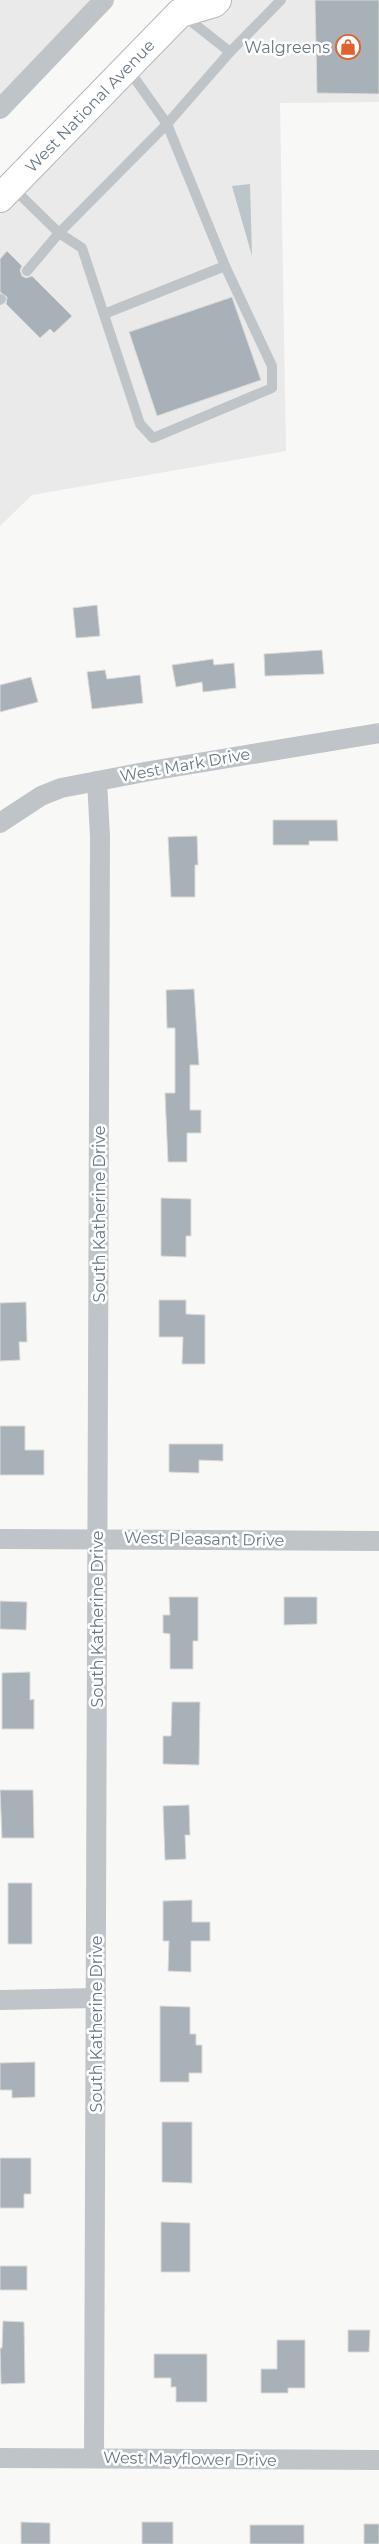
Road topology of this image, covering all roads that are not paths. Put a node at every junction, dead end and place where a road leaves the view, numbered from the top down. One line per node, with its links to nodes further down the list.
1 (104, 0): 7 (street)
2 (216, 0): 4 (main road)
3 (281, 0): 5 (lane)
4 (180, 6): 5 (lane); 6 (main road, West National Avenue)
5 (230, 52): 8 (lane)
6 (128, 68): 8 (lane); 9 (main road, West National Avenue)
7 (0, 108)
8 (167, 124): 10 (lane); 11 (lane)
9 (6, 192): 10 (lane)
10 (59, 233): 12 (lane); 13 (lane)
11 (225, 266): 13 (lane); 13 (lane)
12 (28, 271)
13 (104, 314)
14 (379, 733): 15 (street, West Mark Drive)
15 (97, 780): 16 (street, West Mark Drive); 17 (street, South Katherine Drive)
16 (0, 823)
17 (98, 1538): 18 (street, West Pleasant Drive); 19 (street, West Pleasant Drive); 20 (street, South Katherine Drive)
18 (0, 1540)
19 (379, 1540)
20 (96, 1998): 21 (street); 23 (street, South Katherine Drive)
21 (0, 2000)
22 (0, 2458): 23 (street, West Mayflower Drive)
23 (94, 2458): 24 (street, West Mayflower Drive)
24 (379, 2460)

